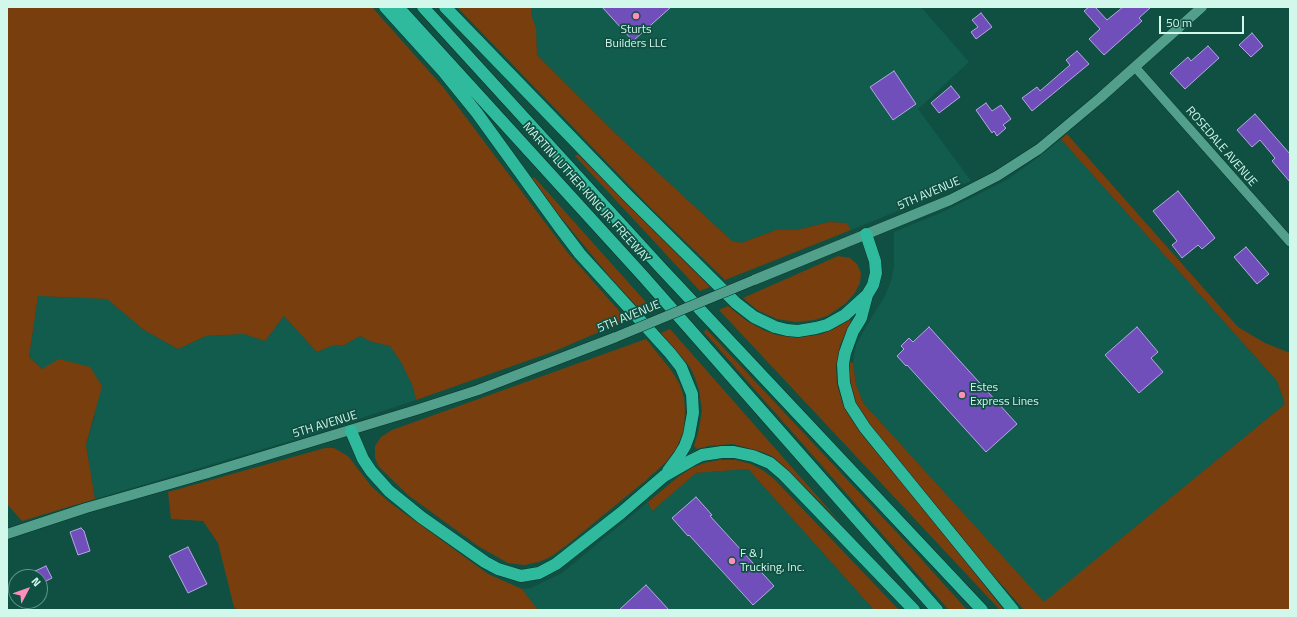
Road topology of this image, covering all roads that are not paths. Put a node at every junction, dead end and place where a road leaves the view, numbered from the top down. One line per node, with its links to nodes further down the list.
1 (385, 7): 11 (highway)
2 (398, 7): 14 (highway, MARTIN LUTHER KING JR. FREEWAY)
3 (423, 7): 15 (highway, MARTIN LUTHER KING JR. FREEWAY)
4 (445, 7): 9 (highway)
5 (1202, 7): 6 (street, 5TH AVENUE)
6 (1135, 67): 7 (street, 5TH AVENUE); 8 (street, ROSEDALE AVENUE)
7 (866, 234): 9 (highway); 10 (street, 5TH AVENUE, bridge)
8 (1290, 242)
9 (867, 295): 16 (highway)
10 (351, 431): 11 (highway); 12 (street, 5TH AVENUE)
11 (664, 476): 13 (highway)
12 (7, 534)
13 (914, 610)
14 (937, 610)
15 (982, 610)
16 (1014, 610)

